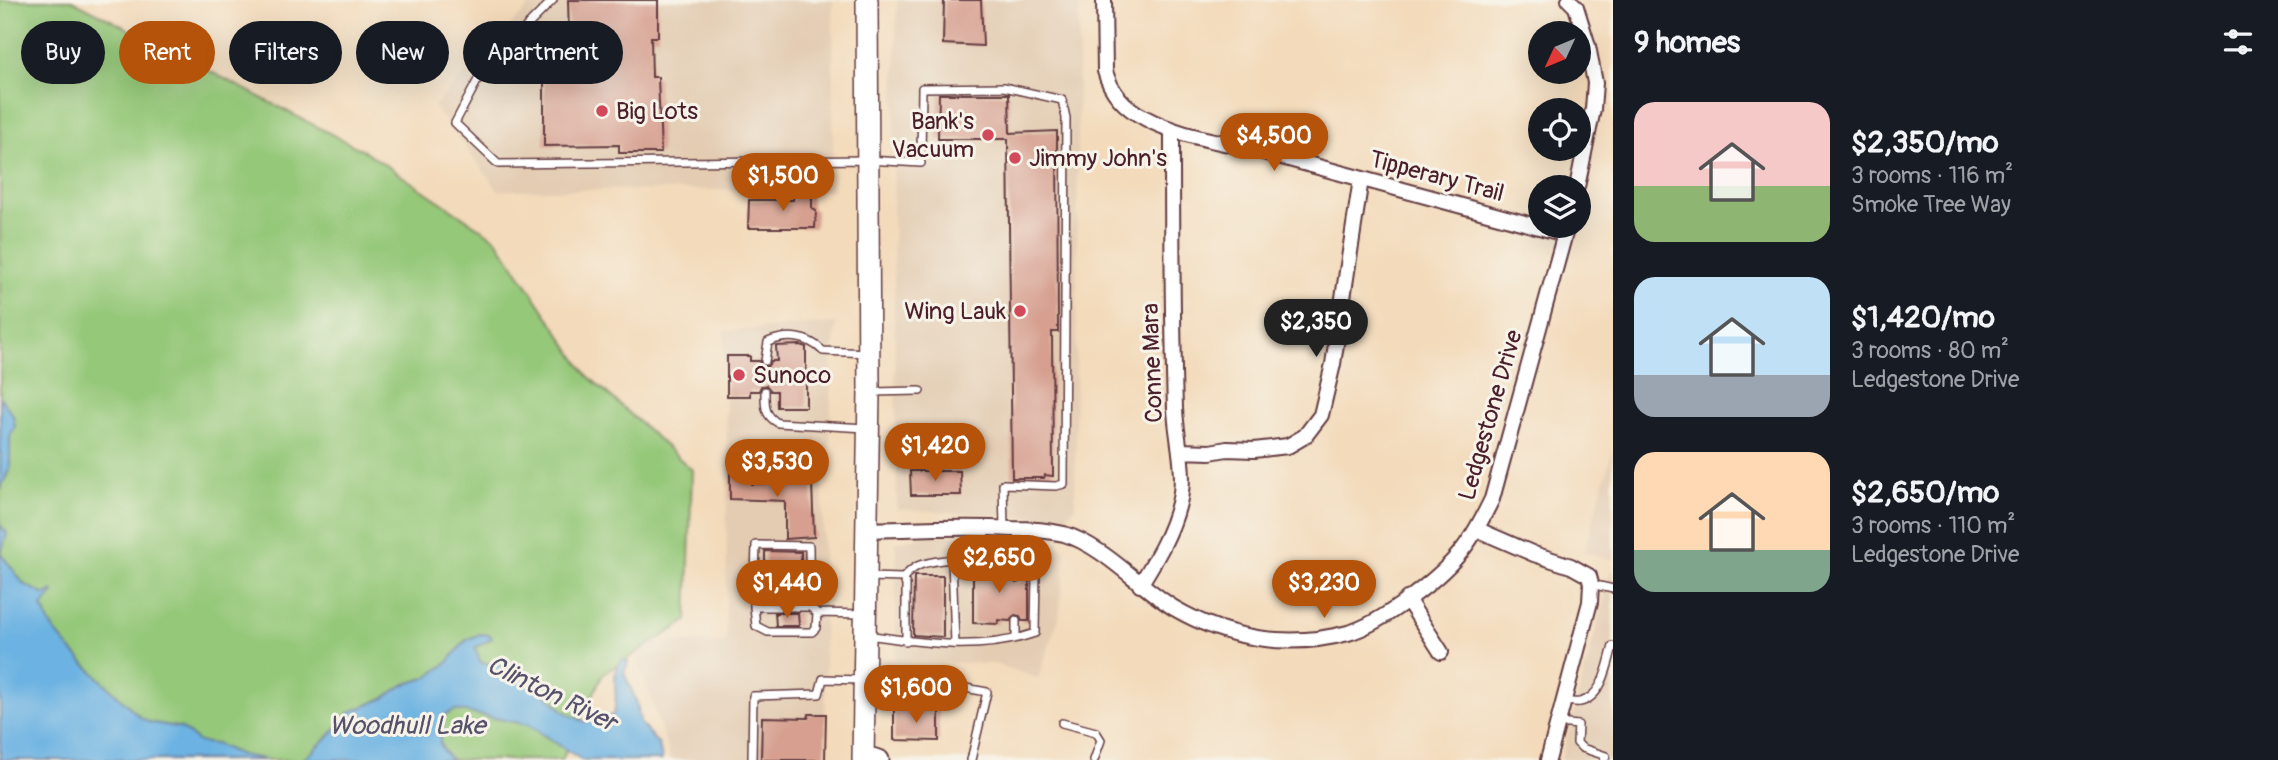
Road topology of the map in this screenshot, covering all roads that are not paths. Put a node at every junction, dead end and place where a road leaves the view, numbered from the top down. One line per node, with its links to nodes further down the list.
1 (553, 0): 6 (lane)
2 (867, 0): 6 (main road)
3 (1104, 0): 5 (street, Tipperary Trail)
4 (1569, 0): 7 (street)
5 (1172, 129): 8 (street, Tipperary Trail); 17 (street, Conne Mara)
6 (867, 160): 11 (main road); 18 (lane)
7 (1579, 175)
8 (1361, 179): 9 (street, Tipperary Trail); 17 (street)
9 (1528, 221)
10 (1564, 238): 19 (street, Ledgestone Drive)
11 (869, 353): 12 (lane); 15 (main road)
12 (765, 361)
13 (765, 391): 16 (lane)
14 (920, 391): 15 (lane)
15 (869, 392): 16 (main road)
16 (869, 429): 20 (main road)
17 (1180, 451): 27 (street, Conne Mara)
18 (1004, 528): 20 (street, Ledgestone Drive); 27 (street, Ledgestone Drive)
19 (1476, 529): 26 (street); 29 (street, Ledgestone Drive)
20 (867, 530): 23 (main road)
21 (952, 560): 22 (lane); 25 (lane); 37 (lane)
22 (1018, 561): 24 (lane); 35 (lane)
23 (867, 577): 25 (lane); 34 (main road)
24 (1017, 577)
25 (903, 578): 36 (lane)
26 (1591, 584): 28 (lane); 41 (street)
27 (1140, 585): 29 (street, Ledgestone Drive)
28 (1613, 589)
29 (1407, 599): 39 (street)
30 (754, 607): 31 (lane); 31 (lane); 32 (lane)
31 (810, 607): 32 (lane)
32 (817, 613): 34 (lane)
33 (1016, 621): 35 (lane)
34 (867, 624): 36 (lane); 40 (main road)
35 (1016, 637): 37 (lane)
36 (906, 642): 37 (lane)
37 (955, 645)
38 (1613, 646): 41 (lane)
39 (1441, 652)
40 (866, 688): 44 (main road); 45 (lane); 46 (lane)
41 (1563, 701): 43 (street)
42 (1062, 723): 47 (lane)
43 (1557, 723): 48 (street); 49 (lane)
44 (869, 759)
45 (752, 760)
46 (971, 760)
47 (1094, 760)
48 (1548, 760)
49 (1604, 760)

